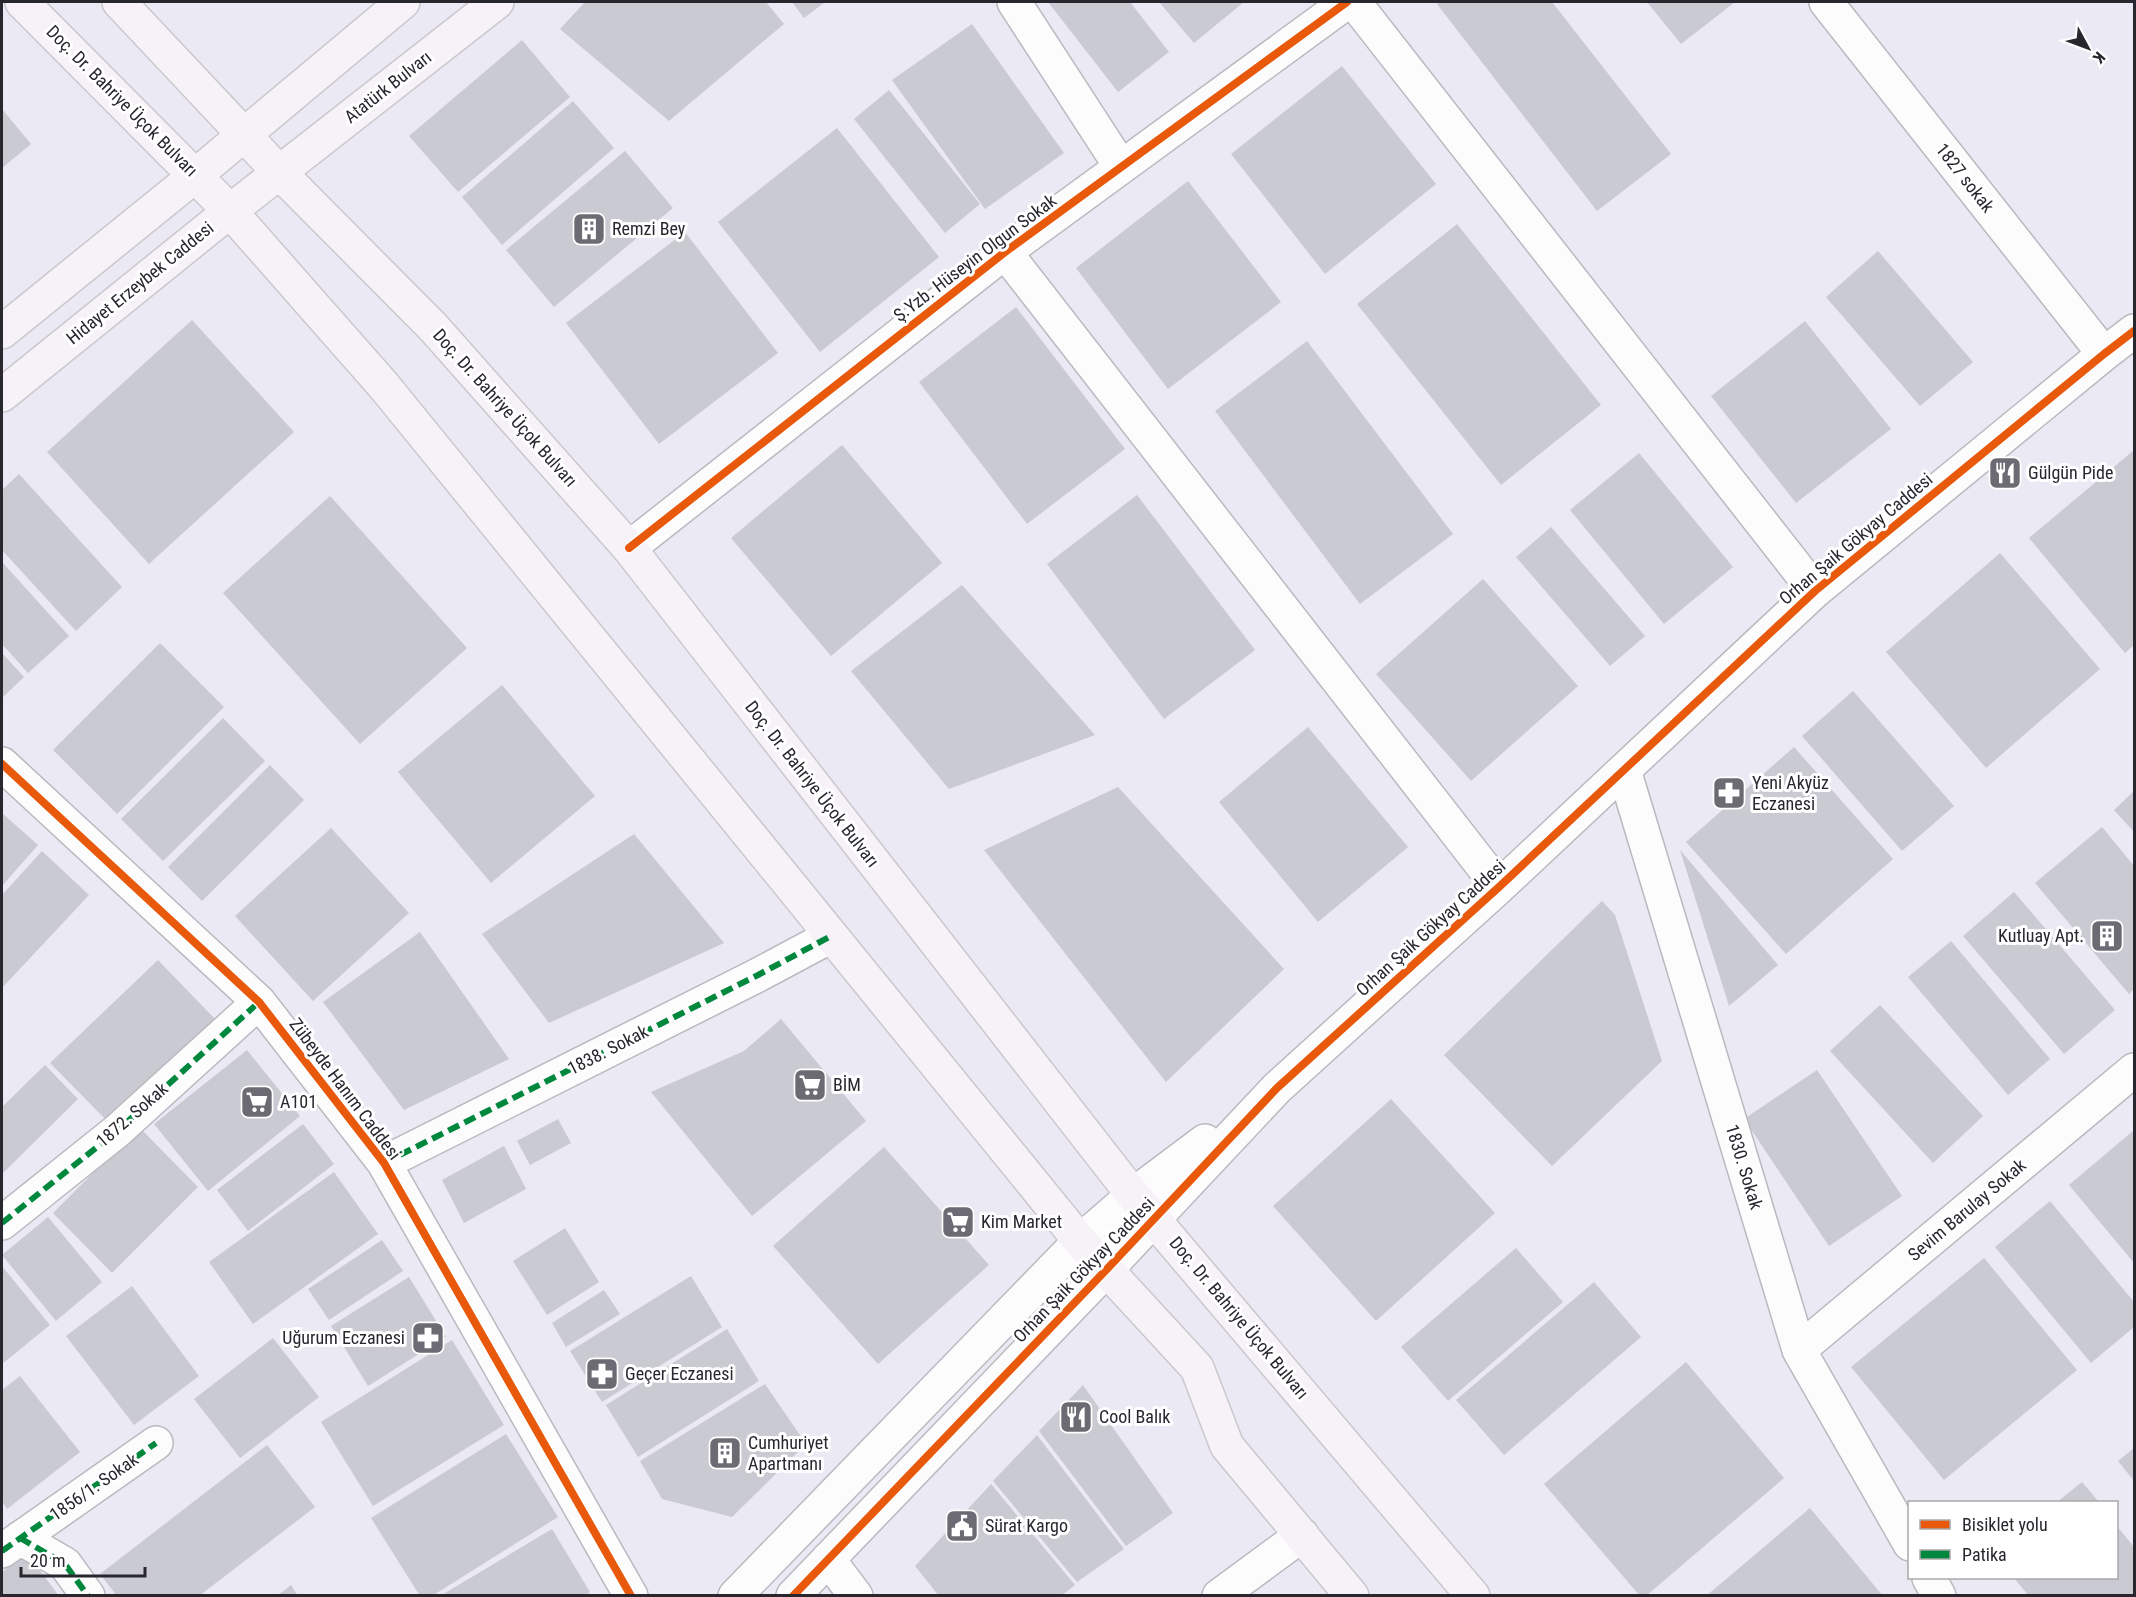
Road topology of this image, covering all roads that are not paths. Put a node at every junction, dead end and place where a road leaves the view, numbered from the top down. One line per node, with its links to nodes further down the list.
1 (22, 2): 12 (main road, Doç. Dr. Bahriye Üçok Bulvarı)
2 (119, 2): 9 (main road, Doç. Dr. Bahriye Üçok Bulvarı)
3 (403, 2): 9 (main road)
4 (497, 2): 11 (main road, Atatürk Bulvarı)
5 (1014, 2): 10 (street)
6 (1347, 2): 10 (street, Ş.Yzb. Hüseyin Olgun Sokak)
7 (1354, 2): 20 (street)
8 (1826, 2): 17 (street, 1827 sokak)
9 (243, 134): 11 (main road, Doç. Dr. Bahriye Üçok Bulvarı); 12 (main road)
10 (1121, 167): 14 (street, Ş.Yzb. Hüseyin Olgun Sokak)
11 (279, 172): 13 (main road, Hidayet Erzeybek Caddesi); 19 (main road, Doç. Dr. Bahriye Üçok Bulvarı)
12 (196, 175): 13 (main road, Doç. Dr. Bahriye Üçok Bulvarı); 16 (main road)
13 (230, 211): 18 (main road, Hidayet Erzeybek Caddesi); 24 (main road, Doç. Dr. Bahriye Üçok Bulvarı)
14 (1005, 252): 19 (street, Ş.Yzb. Hüseyin Olgun Sokak); 23 (street)
15 (2134, 331): 17 (street, Orhan Şaik Gökyay Caddesi)
16 (2, 332)
17 (2104, 354): 20 (street, Orhan Şaik Gökyay Caddesi)
18 (2, 395)
19 (628, 548): 28 (main road, Doç. Dr. Bahriye Üçok Bulvarı)
20 (1815, 591): 22 (street, Orhan Şaik Gökyay Caddesi)
21 (2, 764): 25 (street, Zübeyde Hanım Caddesi)
22 (1624, 770): 23 (street, Orhan Şaik Gökyay Caddesi); 32 (street, 1830. Sokak)
23 (1499, 887): 28 (street, Orhan Şaik Gökyay Caddesi)
24 (831, 936): 27 (street, 1838. Sokak); 30 (main road, Doç. Dr. Bahriye Üçok Bulvarı)
25 (259, 1002): 27 (street, Zübeyde Hanım Caddesi); 29 (street, 1872. Sokak)
26 (2134, 1070): 32 (street, Sevim Barulay Sokak)
27 (384, 1163): 40 (street, Zübeyde Hanım Caddesi)
28 (1144, 1207): 30 (street, Orhan Şaik Gökyay Caddesi); 31 (street, Orhan Şaik Gökyay Caddesi); 46 (main road, Doç. Dr. Bahriye Üçok Bulvarı)
29 (2, 1223)
30 (1080, 1241): 31 (main road, Doç. Dr. Bahriye Üçok Bulvarı); 41 (street, Orhan Şaik Gökyay Caddesi)
31 (1107, 1269): 34 (main road, Doç. Dr. Bahriye Üçok Bulvarı); 37 (street, Orhan Şaik Gökyay Caddesi)
32 (1799, 1350): 35 (street, 1830. Sokak)
33 (156, 1443): 36 (street, 1856/1. Sokak)
34 (1302, 1535): 44 (street); 45 (main road, Doç. Dr. Bahriye Üçok Bulvarı)
35 (1908, 1541)
36 (11, 1545): 39 (street)
37 (828, 1559): 42 (street, Orhan Şaik Gökyay Caddesi); 43 (street)
38 (1930, 1579): 47 (street)
39 (88, 1596)
40 (631, 1596)
41 (735, 1596)
42 (793, 1596)
43 (856, 1596)
44 (1219, 1596)
45 (1352, 1596)
46 (1473, 1596)
47 (1939, 1596)

